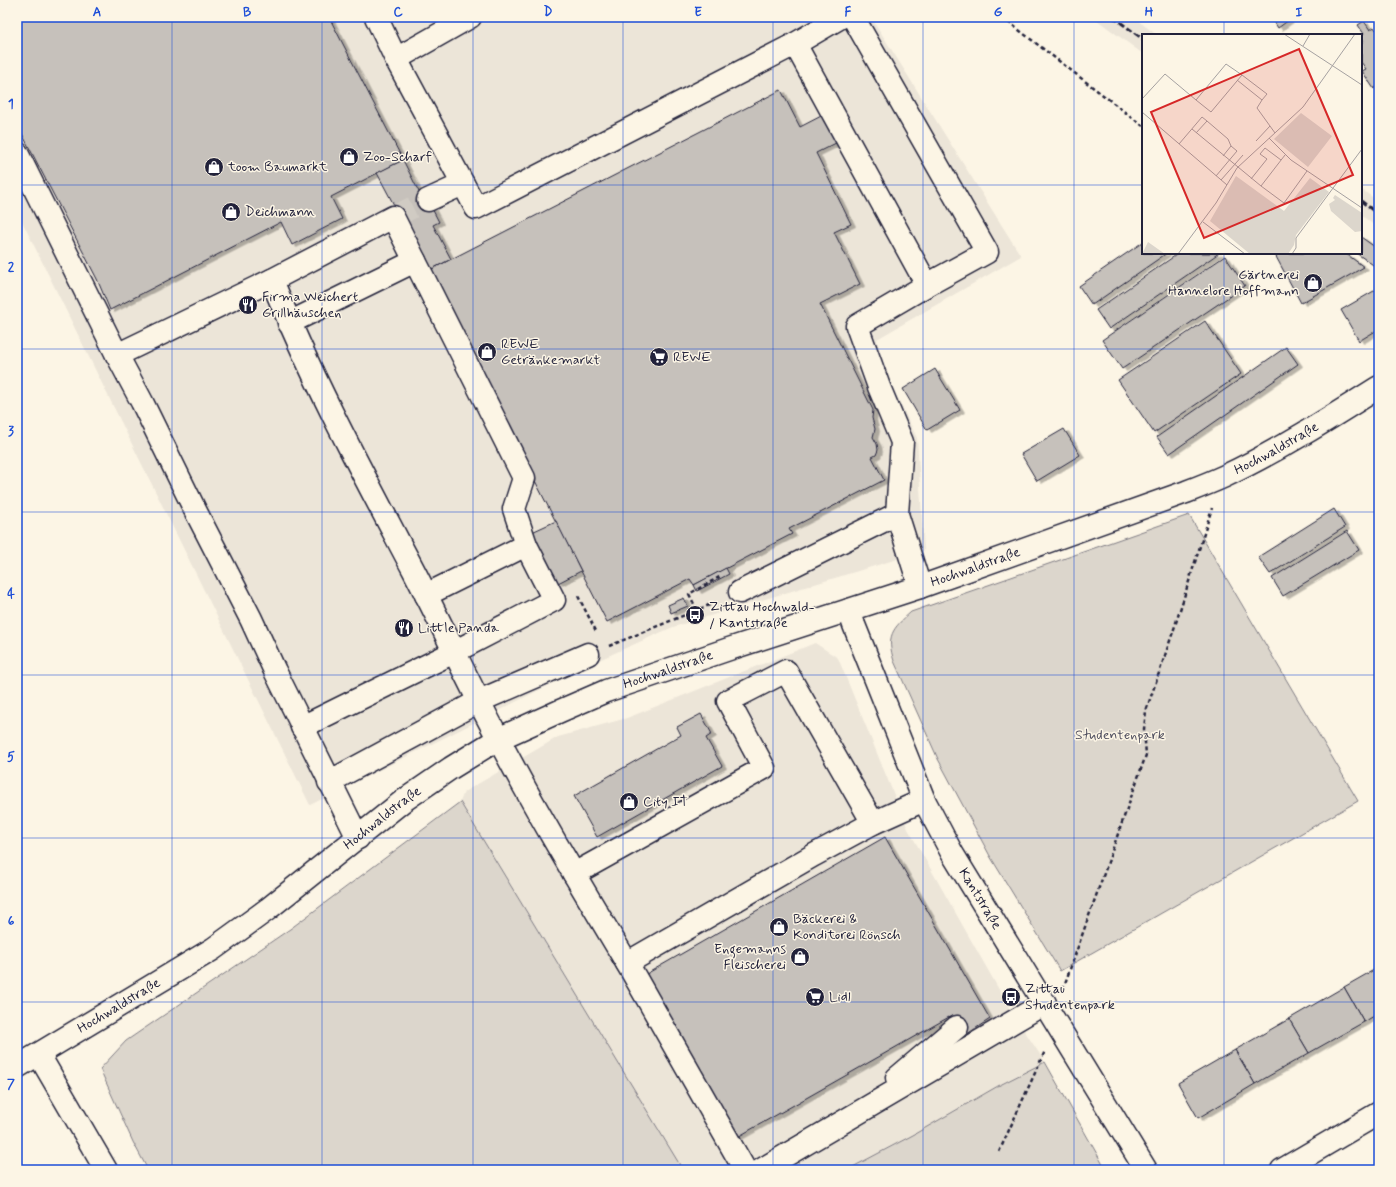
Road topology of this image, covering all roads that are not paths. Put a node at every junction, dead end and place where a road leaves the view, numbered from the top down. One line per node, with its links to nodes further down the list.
1 (376, 17): 6 (street)
2 (470, 17): 6 (street)
3 (841, 17): 5 (street)
4 (853, 17): 12 (street)
5 (795, 44): 8 (street); 12 (street)
6 (396, 59): 8 (street)
7 (17, 153): 14 (street)
8 (464, 184): 9 (street)
9 (428, 200)
10 (415, 261): 11 (street); 13 (street); 17 (street)
11 (272, 280): 13 (street); 14 (street)
12 (927, 285): 16 (street)
13 (289, 323): 20 (street)
14 (117, 355): 25 (street)
15 (1379, 387): 18 (street, Hochwaldstraße)
16 (897, 514): 18 (street); 19 (street)
17 (526, 545): 20 (street); 23 (street)
18 (920, 587): 21 (street, Hochwaldstraße)
19 (740, 592)
20 (426, 595): 23 (street)
21 (849, 610): 26 (street, Hochwaldstraße); 28 (street, Kantstraße)
22 (597, 651): 24 (street)
23 (454, 652): 24 (street); 25 (street)
24 (479, 702): 26 (street); 27 (street)
25 (302, 727): 27 (street)
26 (498, 739): 30 (street, Hochwaldstraße); 31 (street)
27 (329, 782): 30 (street)
28 (924, 800): 29 (street); 33 (street, Kantstraße)
29 (873, 823): 31 (street); 32 (street)
30 (358, 838): 35 (street, Hochwaldstraße)
31 (574, 874): 32 (street)
32 (627, 963): 40 (street)
33 (1053, 998): 38 (street); 42 (street, Kantstraße)
34 (956, 1027): 38 (street)
35 (39, 1055): 36 (street, Hochwaldstraße); 39 (street)
36 (17, 1067)
37 (1379, 1114): 43 (street)
38 (854, 1115): 41 (street)
39 (106, 1170)
40 (745, 1170)
41 (761, 1170)
42 (1146, 1170)
43 (1282, 1170)

